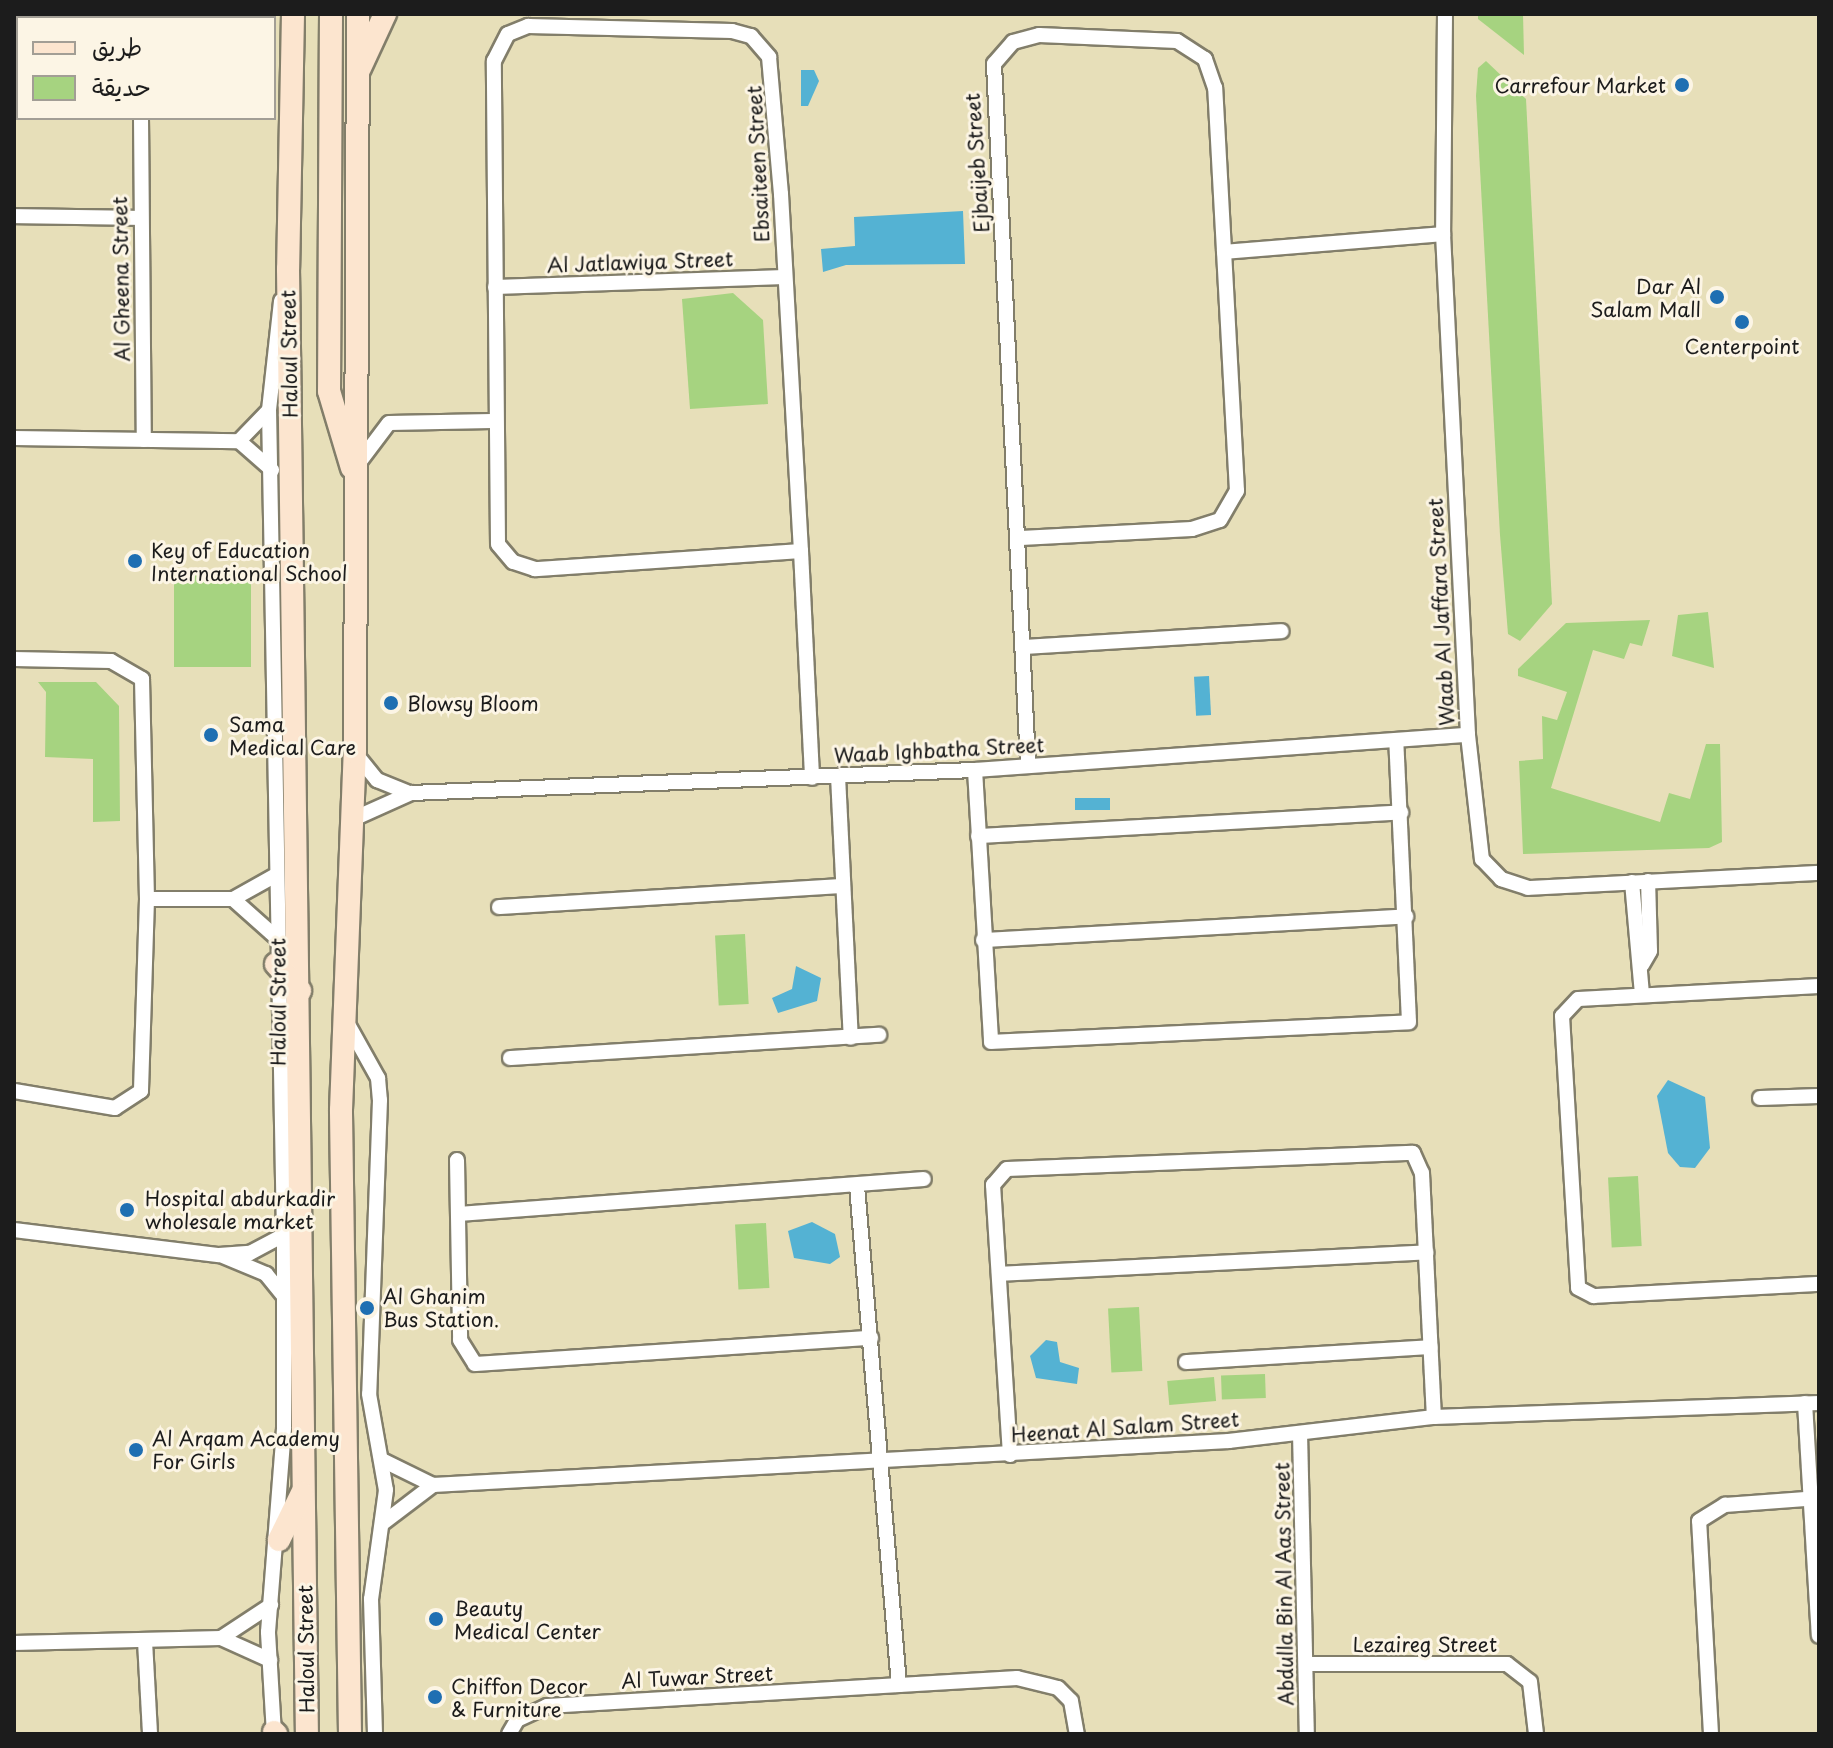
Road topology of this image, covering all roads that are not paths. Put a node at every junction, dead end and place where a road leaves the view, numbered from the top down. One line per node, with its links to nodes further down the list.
1 (293, 14): 12 (main road, Haloul Street)
2 (331, 14): 21 (main road)
3 (358, 14): 6 (main road, Haloul Street)
4 (385, 14): 6 (main road)
5 (1445, 14): 10 (street, Waab Al Jaffara Street)
6 (357, 73): 21 (main road, Haloul Street)
7 (141, 120): 9 (street, Al Gheena Street)
8 (14, 216): 9 (street)
9 (139, 218): 18 (street, Al Gheena Street)
10 (1443, 234): 11 (street); 27 (street, Waab Al Jaffara Street)
11 (1224, 252): 22 (street, Ejbaijeb Street); 22 (street, Ejbaijeb Street)
12 (288, 269): 15 (street, Haloul Street); 52 (main road, Haloul Street)
13 (785, 277): 14 (street, Al Jatlawiya Street); 14 (street, Ebsaiteen Street); 23 (street, Ebsaiteen Street)
14 (495, 287): 16 (street, Ebsaiteen Street)
15 (269, 410): 19 (street); 20 (street, Haloul Street)
16 (492, 421): 21 (street); 23 (street, Ebsaiteen Street)
17 (14, 438): 18 (street)
18 (144, 440): 19 (street)
19 (239, 441): 20 (street)
20 (273, 470): 39 (street, Haloul Street)
21 (355, 473): 29 (main road, Haloul Street)
22 (1021, 538): 25 (street, Ejbaijeb Street)
23 (801, 551): 33 (street, Ebsaiteen Street)
24 (1282, 631): 25 (street)
25 (1023, 647): 30 (street, Ejbaijeb Street)
26 (14, 659): 43 (street)
27 (1468, 735): 28 (street, Waab Ighbatha Street); 41 (street, Waab Al Jaffara Street)
28 (1396, 740): 30 (street, Waab Ighbatha Street); 35 (street)
29 (355, 752): 34 (street, Waab Ighbatha Street); 36 (main road, Haloul Street)
30 (1028, 765): 31 (street, Waab Ighbatha Street)
31 (975, 770): 32 (street, Waab Ighbatha Street); 37 (street)
32 (838, 776): 33 (street, Waab Ighbatha Street); 42 (street)
33 (812, 778): 34 (street, Waab Ighbatha Street)
34 (411, 793): 36 (street, Waab Ighbatha Street)
35 (1401, 812): 37 (street); 46 (street)
36 (353, 819): 54 (main road, Haloul Street)
37 (978, 836): 48 (street)
38 (1819, 873): 40 (street, Waab Al Jaffara Street)
39 (276, 875): 44 (street); 47 (street, Haloul Street)
40 (1648, 881): 41 (street, Waab Al Jaffara Street); 50 (street)
41 (1632, 882): 50 (street)
42 (842, 886): 45 (street); 56 (street)
43 (147, 899): 44 (street); 58 (street)
44 (233, 899): 47 (street)
45 (499, 907)
46 (1406, 916): 48 (street); 48 (street)
47 (277, 938): 49 (street, Haloul Street)
48 (983, 940)
49 (276, 964): 52 (main road); 66 (street, Haloul Street)
50 (1642, 965): 53 (street)
51 (1819, 986): 53 (street)
52 (300, 991): 82 (main road, Haloul Street)
53 (1642, 995): 70 (street)
54 (343, 1015): 79 (street, Haloul Street); 97 (main road, Haloul Street)
55 (879, 1035): 56 (street)
56 (851, 1038): 57 (street)
57 (510, 1058)
58 (14, 1091)
59 (1819, 1096): 60 (street)
60 (1760, 1098)
61 (457, 1160): 64 (street)
62 (924, 1179): 63 (street)
63 (857, 1186): 64 (street); 72 (street)
64 (459, 1214): 72 (street)
65 (14, 1230): 68 (street)
66 (284, 1235): 68 (street); 71 (street, Haloul Street)
67 (1426, 1252): 69 (street); 69 (street); 73 (street)
68 (219, 1255): 71 (street)
69 (999, 1274): 78 (street)
70 (1819, 1284)
71 (284, 1296): 85 (street, Haloul Street)
72 (871, 1338): 80 (street)
73 (1431, 1347): 74 (street); 76 (street)
74 (1186, 1362)
75 (1812, 1403): 76 (street, Heenat Al Salam Street); 83 (street)
76 (1434, 1417): 77 (street, Heenat Al Salam Street)
77 (1300, 1433): 78 (street, Heenat Al Salam Street); 92 (street, Abdulla Bin Al Aas Street)
78 (1010, 1455): 80 (street, Heenat Al Salam Street)
79 (384, 1461): 81 (street, Heenat Al Salam Street); 84 (street, Haloul Street)
80 (877, 1463): 81 (street, Heenat Al Salam Street); 93 (street)
81 (433, 1485): 84 (street)
82 (304, 1489): 85 (main road); 96 (main road, Haloul Street)
83 (1815, 1498): 87 (street); 103 (street)
84 (383, 1524): 98 (street, Haloul Street)
85 (279, 1540): 86 (street, Haloul Street)
86 (271, 1605): 88 (street); 91 (street, Haloul Street)
87 (1819, 1636)
88 (221, 1638): 89 (street); 91 (street)
89 (145, 1641): 90 (street); 95 (street)
90 (14, 1643)
91 (270, 1660): 94 (street, Haloul Street)
92 (1308, 1664): 101 (street, Abdulla Bin Al Aas Street); 102 (street, Lezaireg Street)
93 (899, 1685): 99 (street, Al Tuwar Street); 100 (street, Al Tuwar Street)
94 (275, 1733)
95 (150, 1734)
96 (307, 1734)
97 (350, 1734)
98 (375, 1734)
99 (509, 1734)
100 (1077, 1734)
101 (1307, 1734)
102 (1536, 1734)
103 (1711, 1734)

